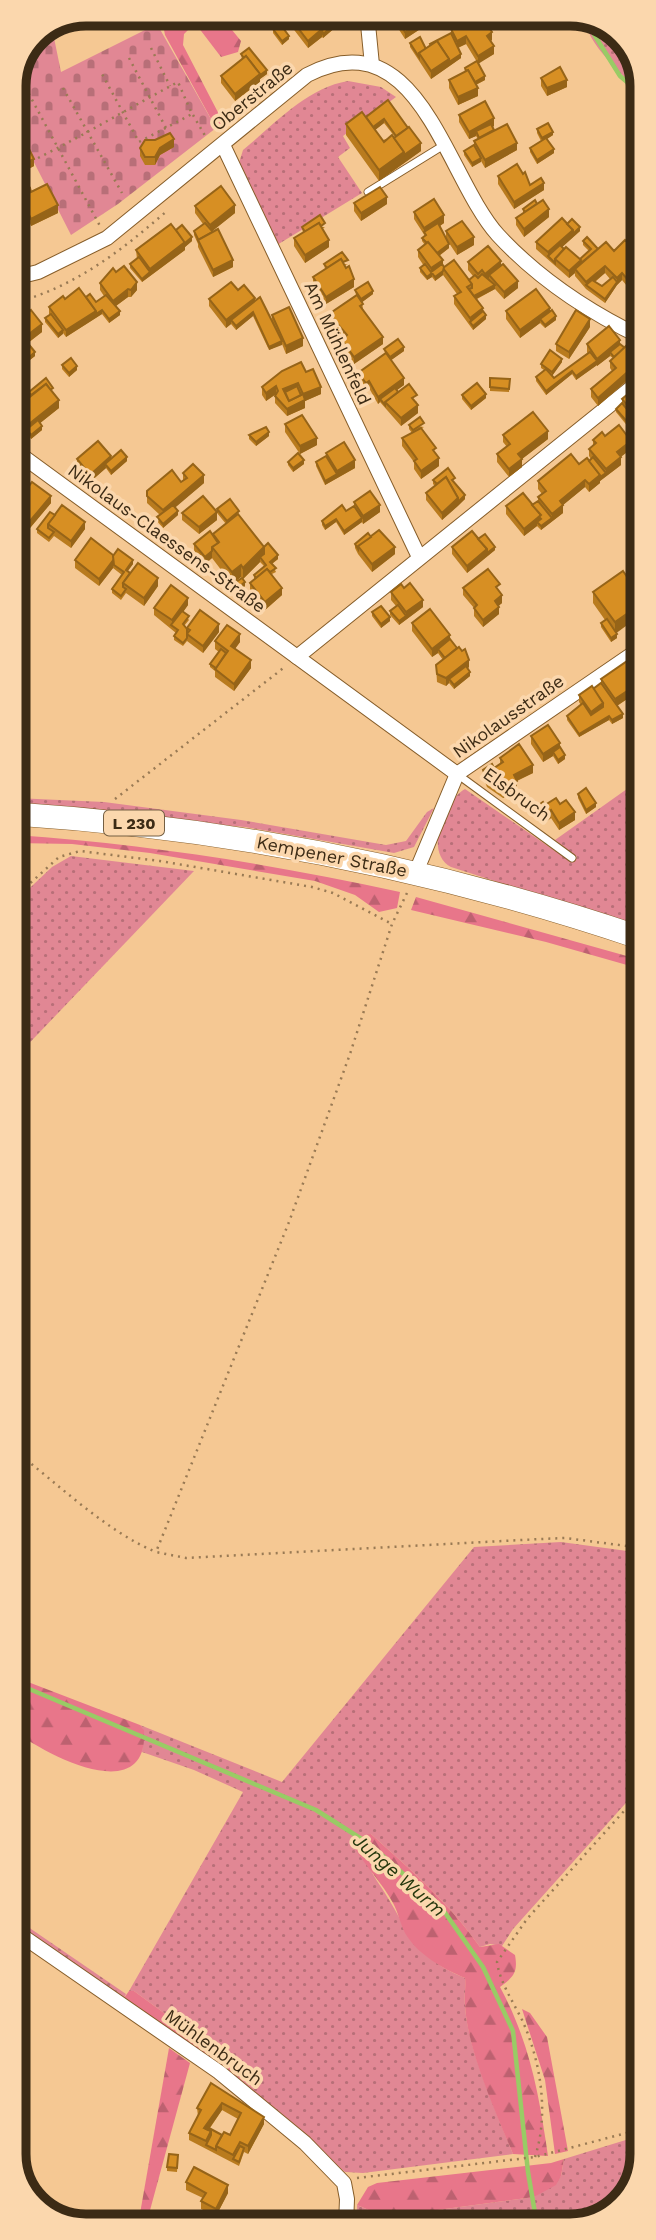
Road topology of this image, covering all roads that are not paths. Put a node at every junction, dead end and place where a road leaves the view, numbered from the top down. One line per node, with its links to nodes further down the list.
1 (367, 26): 2 (street)
2 (372, 65): 3 (street); 4 (street, Oberstraße)
3 (444, 145): 5 (lane); 7 (street)
4 (218, 148): 6 (street, Oberstraße); 10 (street, Am Mühlenfeld)
5 (368, 192)
6 (26, 275)
7 (630, 330)
8 (630, 389): 10 (street)
9 (26, 459): 12 (street, Nikolaus-Claessens-Straße)
10 (419, 557): 12 (street)
11 (630, 656): 13 (street, Nikolausstraße)
12 (297, 657): 13 (street, Nikolausstraße)
13 (457, 774): 15 (lane, Elsbruch); 16 (street, Elsbruch)
14 (26, 815): 16 (main road, Kempener Straße / L 230)
15 (572, 858)
16 (412, 881): 17 (main road, Kempener Straße / L 230)
17 (630, 934)
18 (26, 1939): 19 (street, Mühlenbruch)
19 (346, 2214)

